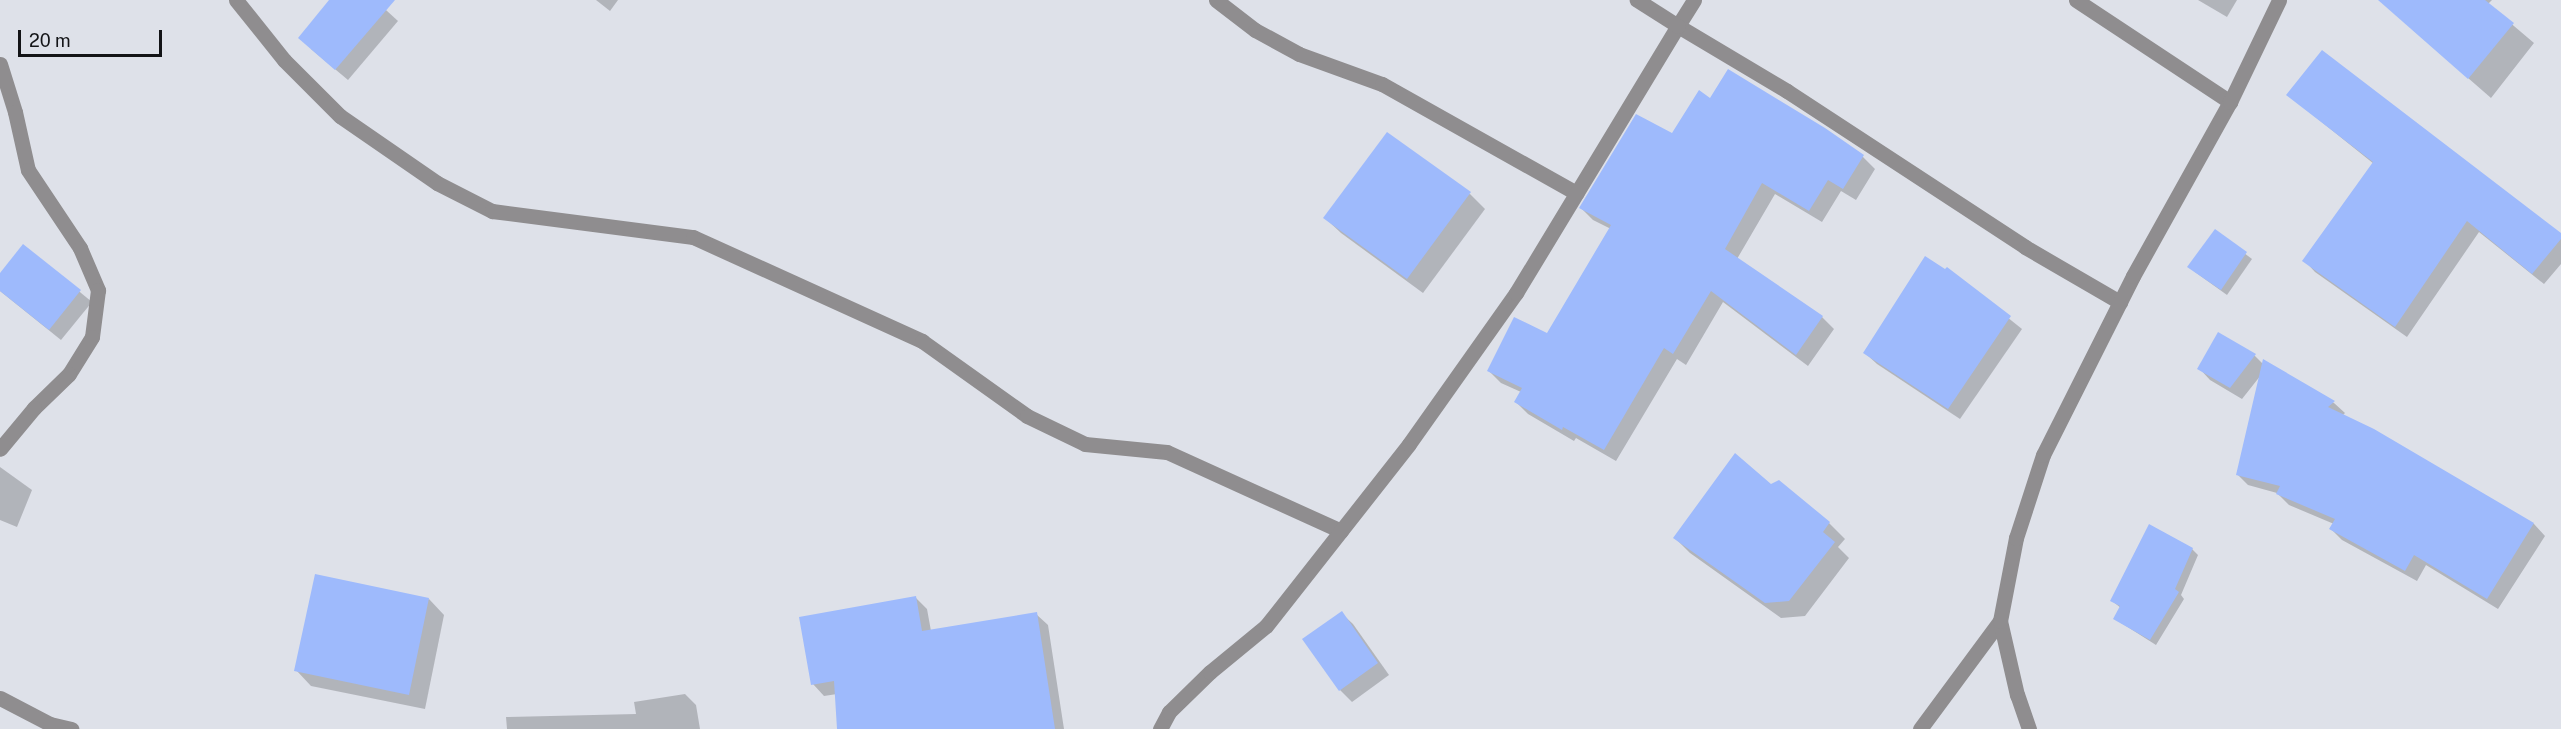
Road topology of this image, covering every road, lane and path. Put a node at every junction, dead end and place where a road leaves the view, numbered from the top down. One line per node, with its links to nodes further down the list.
1 (236, 0): 13 (street)
2 (1216, 0): 10 (street)
3 (1637, 0): 7 (street)
4 (1694, 0): 7 (street)
5 (2076, 0): 9 (street)
6 (2279, 0): 9 (street)
7 (1678, 26): 10 (street); 11 (street)
8 (0, 63): 12 (street)
9 (2230, 102): 11 (street)
10 (1576, 193): 13 (street)
11 (2120, 302): 14 (street)
12 (0, 449)
13 (1341, 531): 17 (street)
14 (2000, 621): 18 (street); 19 (street)
15 (0, 698): 16 (street)
16 (71, 729)
17 (1160, 729)
18 (1920, 729)
19 (2029, 729)

